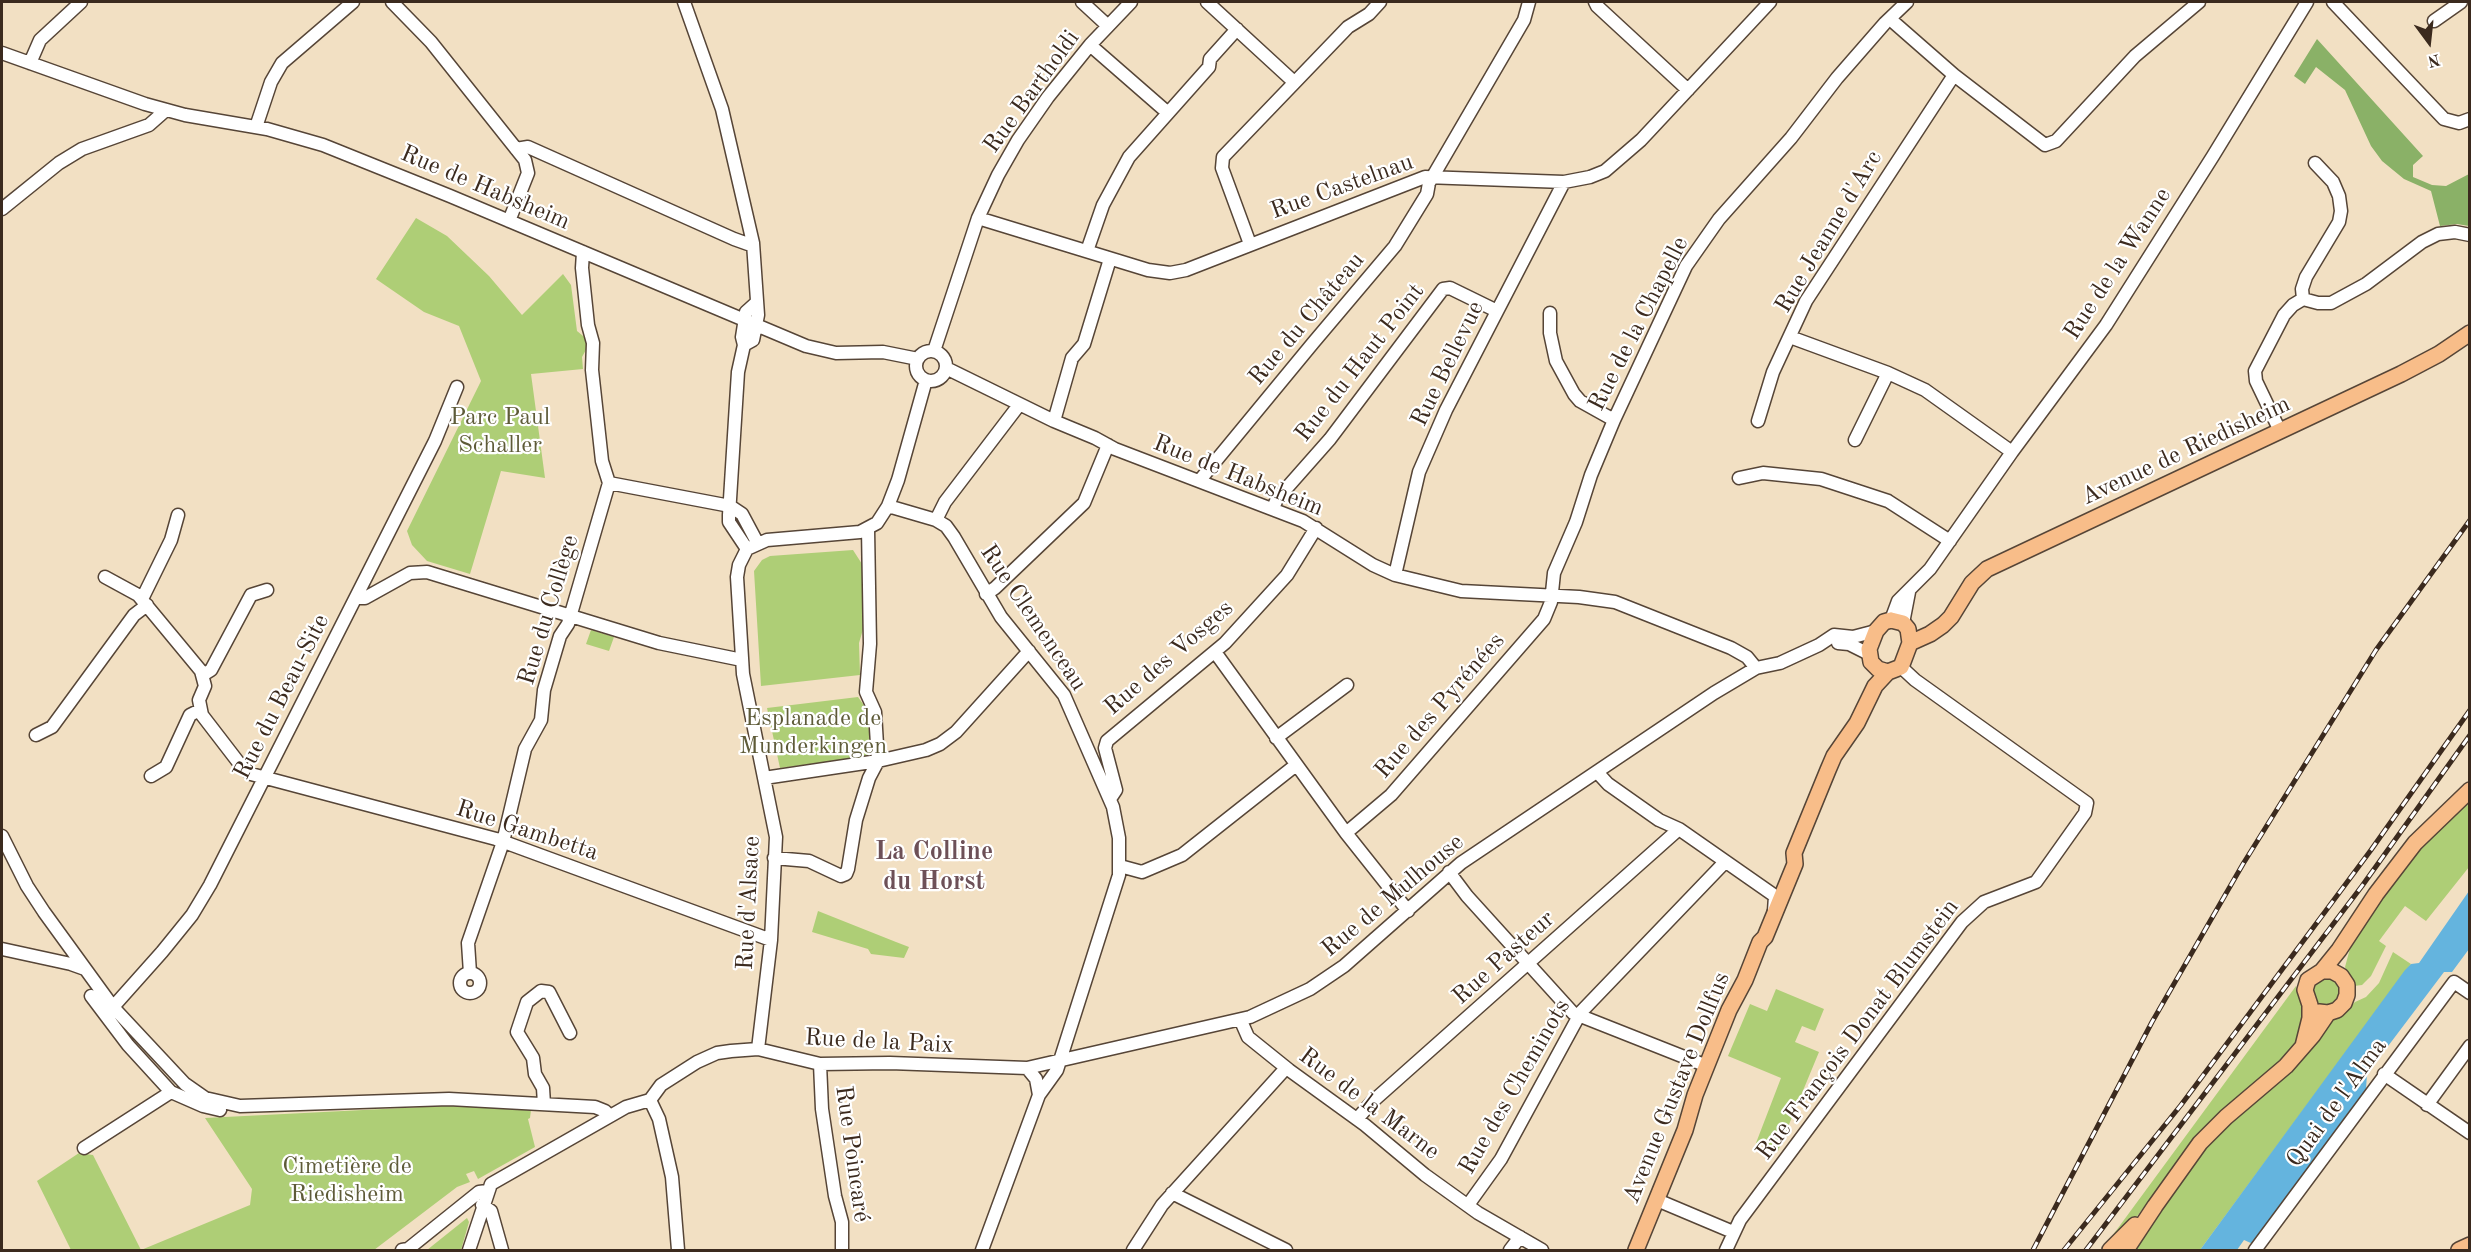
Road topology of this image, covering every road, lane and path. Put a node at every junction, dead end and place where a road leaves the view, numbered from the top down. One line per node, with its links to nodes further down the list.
1 (81, 2): 23 (street)
2 (353, 2): 30 (street)
3 (392, 2): 31 (street)
4 (684, 2): 39 (street)
5 (1082, 2): 19 (street)
6 (1131, 2): 19 (street, Rue Bartholdi)
7 (1207, 2): 20 (street)
8 (1380, 2): 25 (street)
9 (1529, 2): 33 (street, Rue du Château)
10 (1595, 2): 26 (street)
11 (1770, 2): 26 (street, Rue Castelnau)
12 (1908, 2): 17 (street, Rue de la Chapelle)
13 (2199, 2): 24 (street)
14 (2307, 2): 63 (street, Rue de la Wanne)
15 (2333, 2): 29 (street)
16 (2459, 2): 18 (street)
17 (1890, 19): 24 (street); 57 (street, Rue de la Chapelle)
18 (2434, 21)
19 (1108, 26): 21 (street, Rue Bartholdi)
20 (1237, 29): 25 (street); 28 (street)
21 (1090, 45): 28 (street); 36 (street, Rue Bartholdi)
22 (2, 53): 23 (street, Rue de Habsheim)
23 (30, 63): 27 (street, Rue de Habsheim)
24 (1954, 75): 49 (street, Rue Jeanne d'Arc)
25 (1293, 82): 40 (street)
26 (1688, 90): 34 (street, Rue Castelnau)
27 (166, 110): 30 (street, Rue de Habsheim); 35 (street)
28 (1168, 113): 41 (street)
29 (2468, 120)
30 (256, 127): 37 (street, Rue de Habsheim)
31 (516, 149): 37 (street); 39 (street)
32 (2315, 163): 44 (street)
33 (1433, 177): 34 (street, Rue Castelnau); 40 (street, Rue Castelnau); 65 (street, Rue du Château)
34 (1564, 182): 45 (street, Rue Bellevue)
35 (2, 208)
36 (978, 218): 41 (street, Rue Castelnau); 50 (street, Rue Bartholdi)
37 (509, 221): 42 (street, Rue de Habsheim)
38 (2469, 235): 44 (street)
39 (753, 243): 47 (street)
40 (1250, 244): 43 (street, Rue Castelnau)
41 (1087, 251): 43 (street, Rue Castelnau)
42 (583, 252): 47 (street, Rue de Habsheim); 66 (street)
43 (1110, 259): 58 (street)
44 (2303, 300): 60 (street)
45 (1497, 311): 69 (street, Rue du Haut Point); 76 (street, Rue Bellevue)
46 (1550, 313): 57 (street)
47 (750, 323): 51 (street, Rue de Habsheim); 67 (street)
48 (2469, 333): 60 (main road, Avenue de Riedisheim)
49 (1790, 337): 53 (street); 59 (street, Rue Jeanne d'Arc)
50 (934, 351): 51 (street); 52 (street)
51 (918, 359): 54 (street)
52 (946, 368): 54 (street); 56 (street, Rue de Habsheim)
53 (1888, 373): 61 (street); 63 (street)
54 (926, 380): 68 (street)
55 (457, 387): 81 (street, Rue du Beau-Site)
56 (1019, 405): 58 (street, Rue de Habsheim); 71 (street)
57 (1614, 420): 80 (street, Rue de la Chapelle)
58 (1054, 421): 62 (street, Rue de Habsheim)
59 (1758, 421)
60 (2280, 431): 84 (main road, Avenue de Riedisheim)
61 (1855, 440)
62 (1108, 445): 65 (street, Rue de Habsheim); 79 (street)
63 (2012, 452): 74 (street, Rue de la Wanne)
64 (1739, 478): 74 (street)
65 (1200, 480): 69 (street, Rue de Habsheim)
66 (609, 483): 67 (street); 83 (street, Rue du Collège)
67 (729, 506): 75 (street)
68 (891, 507): 71 (street, Rue Clemenceau); 73 (street)
69 (1273, 508): 72 (street, Rue de Habsheim)
70 (178, 515): 82 (street)
71 (936, 520): 79 (street, Rue Clemenceau)
72 (1316, 528): 76 (street, Rue de Habsheim); 88 (street, Rue des Vosges)
73 (868, 533): 75 (street); 99 (street)
74 (1950, 541): 84 (street, Rue de la Wanne)
75 (753, 546): 90 (street, Rue d'Alsace)
76 (1395, 574): 80 (street, Rue de Habsheim)
77 (105, 577): 82 (street)
78 (267, 590): 93 (street)
79 (986, 594): 87 (street, Rue Clemenceau)
80 (1552, 596): 91 (street, Rue de Habsheim); 110 (street, Rue des Pyrénées)
81 (356, 598): 83 (street); 104 (street, Rue du Beau-Site)
82 (144, 602): 93 (street); 97 (street)
83 (570, 616): 90 (street); 112 (street, Rue du Collège)
84 (1903, 629): 85 (main road, Avenue de Riedisheim); 92 (main road, Avenue Gustave Dollfus)
85 (1876, 631): 86 (street, Rue de Mulhouse); 89 (main road, Avenue Gustave Dollfus)
86 (1819, 645): 89 (street, Rue de Mulhouse); 91 (street, Rue de Mulhouse)
87 (1029, 651): 99 (street); 108 (street, Rue Clemenceau)
88 (1215, 652): 98 (street); 108 (street, Rue des Vosges)
89 (1870, 658): 92 (main road); 95 (main road, Avenue Gustave Dollfus)
90 (742, 660): 105 (street, Rue d'Alsace)
91 (1756, 668): 102 (street, Rue de Mulhouse)
92 (1894, 669): 95 (main road, Avenue Gustave Dollfus); 163 (street, Rue François Donat Blumstein)
93 (203, 675): 96 (street)
94 (1347, 685): 98 (street)
95 (1864, 705): 113 (main road, Avenue Gustave Dollfus)
96 (200, 710): 103 (street); 104 (street, Rue Gambetta)
97 (36, 735)
98 (1276, 738): 101 (street)
99 (878, 761): 100 (street); 106 (street)
100 (859, 763): 105 (street); 106 (street)
101 (1296, 765): 110 (street); 116 (street)
102 (1597, 772): 109 (street); 117 (street, Rue de Mulhouse)
103 (151, 776)
104 (264, 778): 112 (street, Rue Gambetta); 133 (street, Rue du Beau-Site)
105 (764, 778): 114 (street, Rue d'Alsace)
106 (868, 778): 114 (street)
107 (2469, 790): 124 (main road)
108 (1110, 799): 116 (street, Rue Clemenceau)
109 (1679, 829): 115 (street); 125 (street, Rue Pasteur)
110 (1346, 833): 119 (street)
111 (2, 837): 126 (street)
112 (503, 842): 121 (street, Rue Gambetta); 128 (street, Rue du Collège)
113 (1794, 853): 118 (main road, Avenue Gustave Dollfus); 120 (main road, Avenue Gustave Dollfus)
114 (774, 858): 121 (street, Rue d'Alsace)
115 (1725, 862): 118 (street); 135 (street, Rue des Cheminots)
116 (1120, 866): 141 (street, Rue Clemenceau)
117 (1449, 872): 119 (street, Rue de Mulhouse); 125 (street)
118 (1772, 894): 120 (street); 122 (main road, Avenue Gustave Dollfus)
119 (1408, 911): 136 (street, Rue de Mulhouse)
120 (1774, 913): 122 (main road, Avenue Gustave Dollfus)
121 (771, 940): 140 (street, Rue d'Alsace)
122 (1760, 942): 143 (main road, Avenue Gustave Dollfus)
123 (2, 950): 126 (street)
124 (2339, 950): 127 (main road); 129 (main road)
125 (1528, 965): 135 (street); 154 (street, Rue Pasteur)
126 (86, 970): 133 (street)
127 (2322, 970): 129 (main road); 132 (main road)
128 (470, 973)
129 (2341, 976): 134 (main road)
130 (2469, 993): 146 (street, Quai de l'Alma)
131 (91, 996): 147 (street)
132 (2310, 1005): 134 (main road); 138 (main road)
133 (113, 1007): 152 (street)
134 (2328, 1013): 138 (main road)
135 (1579, 1016): 143 (street); 161 (street, Rue des Cheminots)
136 (1241, 1021): 141 (street, Rue de Mulhouse); 145 (street, Rue de la Marne)
137 (570, 1032): 150 (street)
138 (2303, 1046): 162 (main road)
139 (2469, 1046): 151 (street)
140 (758, 1049): 142 (street, Rue de la Paix); 149 (street, Rue de la Paix)
141 (1059, 1062): 144 (street, Rue de la Paix); 148 (street, Rue Clemenceau)
142 (820, 1064): 144 (street, Rue de la Paix); 170 (street, Rue Poincaré)
143 (1707, 1066): 159 (main road, Avenue Gustave Dollfus)
144 (1027, 1068): 148 (street)
145 (1286, 1068): 154 (street, Rue de la Marne); 158 (street)
146 (2384, 1074): 151 (street); 180 (street, Quai de l'Alma)
147 (171, 1092): 152 (street); 156 (street)
148 (1038, 1095): 171 (street, Rue Clemenceau)
149 (650, 1100): 153 (street, Rue de la Paix); 169 (street)
150 (544, 1104): 152 (street); 153 (street)
151 (2427, 1105): 155 (street)
152 (236, 1106)
153 (610, 1116): 157 (street, Rue de la Paix)
154 (1357, 1119): 161 (street, Rue de la Marne)
155 (2469, 1133)
156 (84, 1148)
157 (487, 1191): 160 (street); 166 (street, Rue de la Paix)
158 (1172, 1193): 172 (street); 173 (street)
159 (1657, 1200): 163 (street); 176 (main road, Avenue Gustave Dollfus)
160 (483, 1205): 167 (street); 168 (street)
161 (1468, 1205): 164 (street, Rue de la Marne)
162 (2154, 1206): 178 (main road); 179 (main road)
163 (1733, 1232): 177 (street, Rue François Donat Blumstein)
164 (1520, 1237): 174 (street); 175 (street, Rue de la Marne)
165 (2469, 1245): 181 (main road)
166 (402, 1251)
167 (469, 1251)
168 (502, 1251)
169 (678, 1251)
170 (842, 1251)
171 (982, 1251)
172 (1133, 1251)
173 (1286, 1251)
174 (1510, 1251)
175 (1542, 1251)
176 (1636, 1251)
177 (1726, 1251)
178 (2110, 1251)
179 (2126, 1251)
180 (2255, 1251)
181 (2459, 1251)

